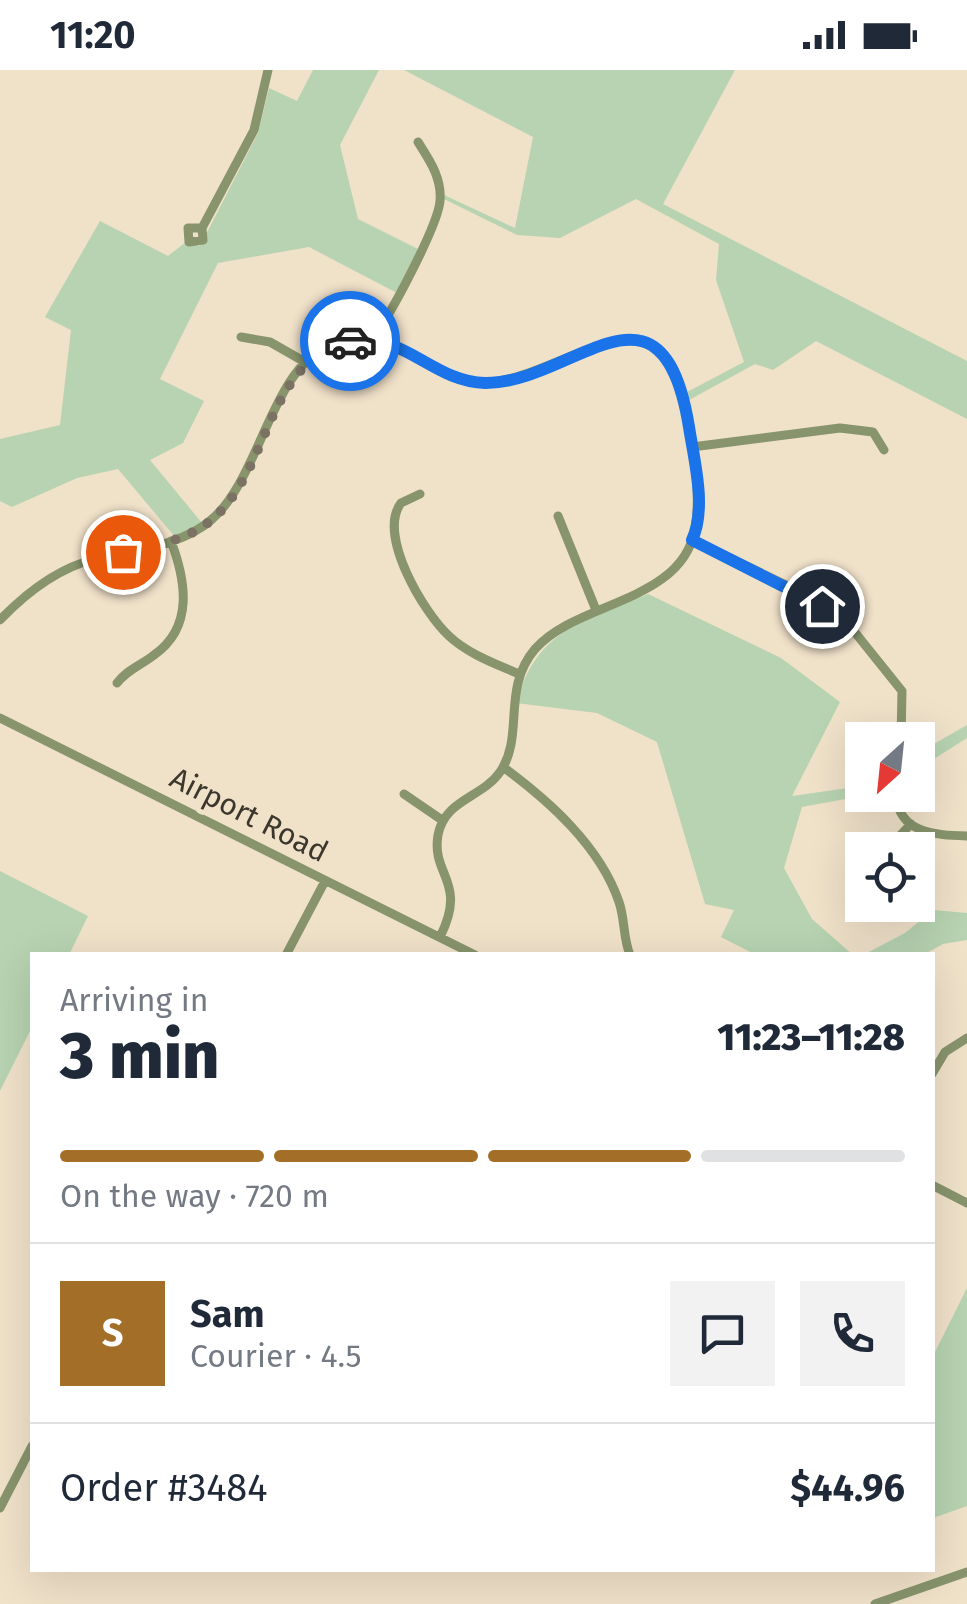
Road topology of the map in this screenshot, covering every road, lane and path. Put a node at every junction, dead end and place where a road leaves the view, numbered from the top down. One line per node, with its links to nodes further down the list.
1 (268, 70): 3 (street)
2 (418, 142): 4 (street)
3 (202, 228)
4 (373, 336): 6 (street); 7 (street)
5 (240, 337): 6 (street)
6 (305, 362): 12 (street)
7 (692, 447): 8 (street); 11 (street)
8 (884, 450)
9 (420, 494): 15 (street)
10 (558, 516): 13 (street)
11 (692, 540): 13 (street); 18 (street)
12 (171, 541): 14 (street); 16 (street)
13 (596, 610): 15 (street)
14 (0, 620)
15 (519, 674): 19 (street)
16 (117, 684)
17 (0, 718): 26 (street, Airport Road)
18 (901, 722)
19 (502, 767): 22 (street); 30 (street)
20 (404, 794): 22 (street)
21 (902, 812): 23 (street)
22 (442, 820): 27 (street)
23 (911, 824): 24 (street); 25 (street)
24 (903, 832)
25 (967, 836)
26 (325, 881): 27 (street, Airport Road); 28 (street)
27 (440, 937): 29 (street, Airport Road)
28 (288, 952)
29 (469, 952)
30 (629, 952)
31 (967, 1038): 32 (street)
32 (935, 1069)
33 (935, 1187): 34 (street)
34 (967, 1203)
35 (30, 1450): 36 (street)
36 (0, 1508)
37 (967, 1572): 38 (street)
38 (875, 1604)

